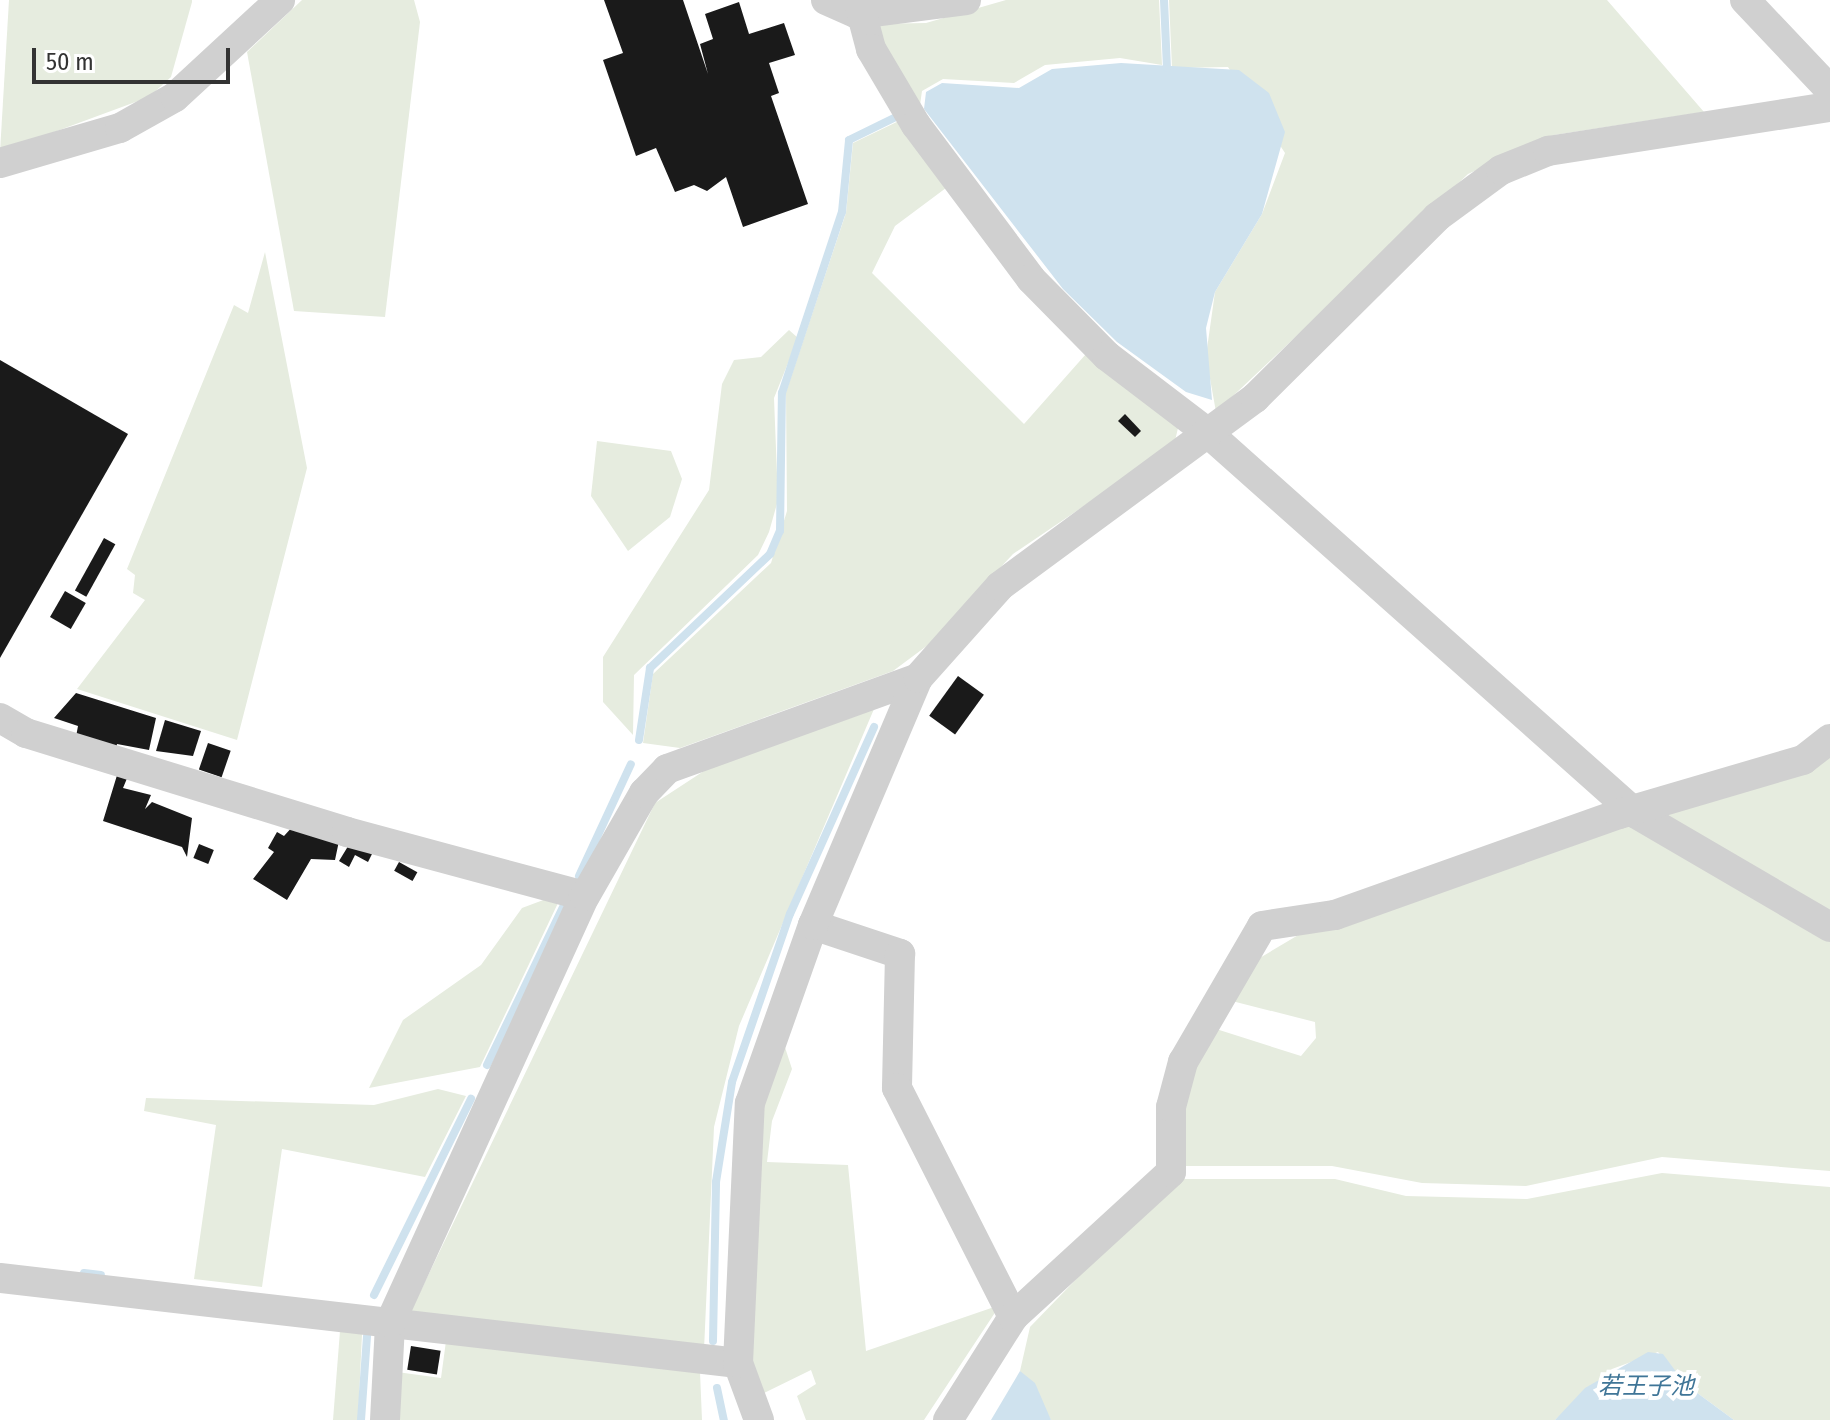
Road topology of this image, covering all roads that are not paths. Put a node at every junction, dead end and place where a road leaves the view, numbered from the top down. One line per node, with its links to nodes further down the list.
1 (280, 0): 8 (street)
2 (826, 0): 5 (street)
3 (966, 0): 5 (street)
4 (1745, 0): 6 (street)
5 (857, 7): 9 (street)
6 (1830, 90)
7 (1830, 107): 9 (street)
8 (0, 163)
9 (1208, 433): 10 (street); 13 (street)
10 (918, 678): 14 (street); 15 (street)
11 (0, 718): 14 (street)
12 (1830, 739): 13 (street)
13 (1635, 813): 16 (street); 18 (street)
14 (585, 896): 19 (street)
15 (813, 925): 18 (street); 20 (street)
16 (1830, 927)
17 (0, 1278): 19 (street)
18 (1013, 1317): 23 (street)
19 (390, 1323): 20 (street); 21 (street)
20 (738, 1363): 22 (street)
21 (385, 1420)
22 (759, 1420)
23 (948, 1420)

